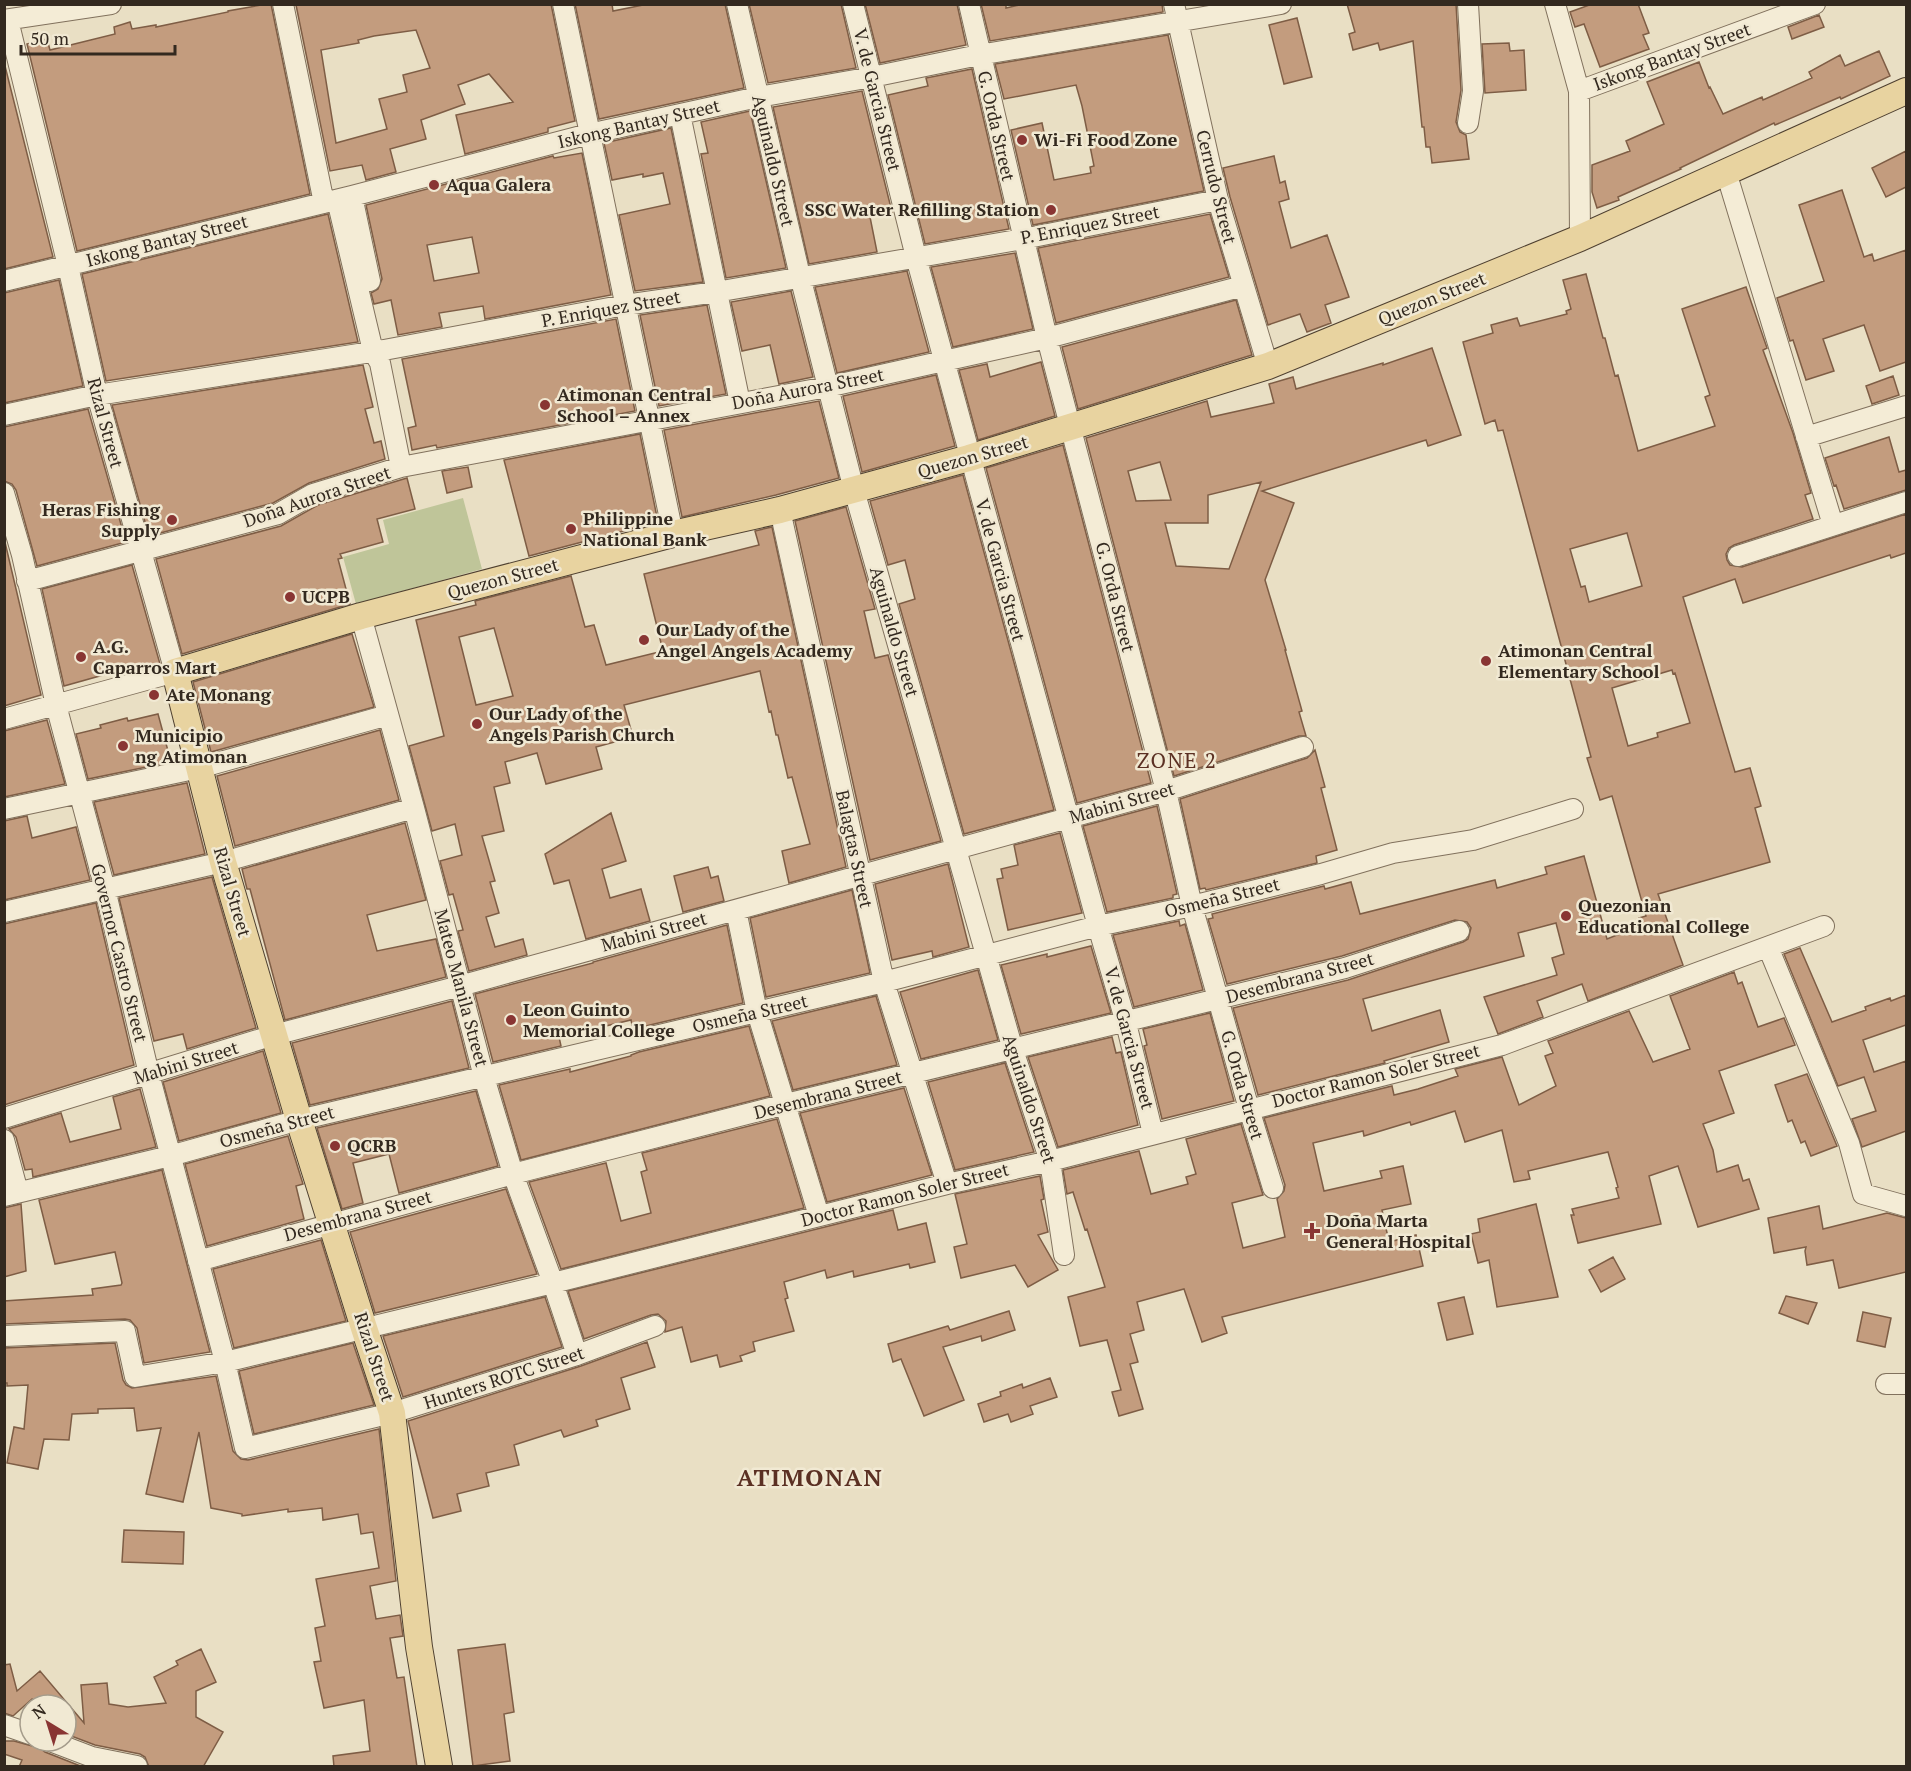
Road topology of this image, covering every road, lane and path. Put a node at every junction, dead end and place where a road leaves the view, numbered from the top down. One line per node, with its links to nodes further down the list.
1 (111, 4): 12 (street)
2 (283, 4): 22 (street)
3 (563, 4): 20 (street)
4 (737, 4): 17 (street, Aguinaldo Street)
5 (853, 4): 14 (street, V. de Garcia Street)
6 (969, 4): 13 (street, G. Orda Street)
7 (1281, 4): 11 (street, Iskong Bantay Street)
8 (1468, 4): 19 (street)
9 (1555, 4): 15 (street, Iskong Bantay Street)
10 (1815, 4): 15 (street, Iskong Bantay Street)
11 (1175, 12): 13 (street, Iskong Bantay Street); 23 (street, Cerrudo Street)
12 (6, 20): 27 (street, Rizal Street)
13 (979, 55): 14 (street, Iskong Bantay Street); 25 (street, G. Orda Street)
14 (872, 77): 17 (street, Iskong Bantay Street); 26 (street, V. de Garcia Street)
15 (1579, 91): 24 (street)
16 (1906, 91): 21 (main road, Quezon Street)
17 (758, 97): 18 (street, Iskong Bantay Street); 28 (street, Aguinaldo Street)
18 (680, 114): 20 (street, Iskong Bantay Street); 31 (street)
19 (1468, 123)
20 (589, 134): 22 (street, Iskong Bantay Street); 32 (street)
21 (1726, 172): 24 (main road, Quezon Street); 44 (street)
22 (338, 200): 27 (street, Iskong Bantay Street); 34 (street)
23 (1218, 200): 25 (street, P. Enriquez Street); 30 (street, Cerrudo Street)
24 (1580, 238): 36 (main road, Quezon Street)
25 (1023, 239): 26 (street, P. Enriquez Street); 33 (street, G. Orda Street)
26 (916, 257): 28 (street, P. Enriquez Street); 35 (street, V. de Garcia Street)
27 (68, 266): 29 (street, Iskong Bantay Street); 38 (street, Rizal Street)
28 (800, 276): 31 (street, P. Enriquez Street); 37 (street, Aguinaldo Street)
29 (4, 281)
30 (1243, 286): 33 (street, Doña Aurora Street); 36 (street, Cerrudo Street)
31 (716, 292): 32 (street, P. Enriquez Street); 39 (street)
32 (625, 305): 34 (street, P. Enriquez Street); 42 (street)
33 (1047, 338): 35 (street, Doña Aurora Street); 43 (street, G. Orda Street)
34 (379, 355): 38 (street, P. Enriquez Street); 46 (street)
35 (944, 360): 37 (street, Doña Aurora Street); 45 (street, V. de Garcia Street)
36 (1268, 366): 43 (main road, Quezon Street)
37 (827, 387): 39 (street, Doña Aurora Street); 47 (street, Aguinaldo Street)
38 (97, 395): 41 (street, P. Enriquez Street); 53 (street, Rizal Street)
39 (740, 403): 42 (street, Doña Aurora Street)
40 (1906, 406): 44 (street)
41 (4, 415)
42 (649, 419): 46 (street, Doña Aurora Street); 52 (street)
43 (1072, 428): 45 (main road, Quezon Street); 63 (street, G. Orda Street)
44 (1806, 438): 51 (street)
45 (969, 458): 47 (main road, Quezon Street); 68 (street, V. de Garcia Street)
46 (401, 467): 53 (street, Doña Aurora Street)
47 (855, 490): 50 (main road, Quezon Street); 69 (street, Aguinaldo Street)
48 (4, 493): 55 (street, Governor Castro Street)
49 (1906, 502): 51 (street)
50 (780, 510): 52 (main road, Quezon Street); 71 (street, Balagtas Street)
51 (1833, 525): 54 (street)
52 (673, 534): 56 (main road, Quezon Street)
53 (140, 551): 55 (street, Doña Aurora Street); 57 (street, Rizal Street)
54 (1738, 556)
55 (27, 581): 58 (street, Governor Castro Street)
56 (361, 616): 57 (main road, Quezon Street); 59 (street, Mateo Manila Street)
57 (175, 672): 58 (street, Quezon Street); 62 (main road, Rizal Street)
58 (56, 705): 60 (street, Quezon Street); 64 (street, Governor Castro Street)
59 (388, 715): 62 (street); 65 (street, Mateo Manila Street)
60 (4, 719)
61 (1303, 747): 63 (street, Mabini Street)
62 (199, 768): 64 (street); 70 (main road, Rizal Street)
63 (1166, 791): 68 (street, Mabini Street); 73 (street, G. Orda Street)
64 (78, 792): 66 (street); 72 (street, Governor Castro Street)
65 (414, 808): 70 (street); 82 (street, Mateo Manila Street)
66 (4, 809)
67 (1573, 809): 73 (street, Osmeña Street)
68 (1069, 818): 69 (street, Mabini Street); 76 (street, V. de Garcia Street)
69 (955, 848): 71 (street, Mabini Street); 80 (street, Aguinaldo Street)
70 (223, 862): 72 (street); 86 (main road, Rizal Street)
71 (860, 876): 74 (street, Mabini Street); 81 (street, Balagtas Street)
72 (105, 889): 75 (street); 88 (street, Governor Castro Street)
73 (1192, 906): 76 (street, Osmeña Street); 83 (street, G. Orda Street)
74 (736, 910): 82 (street, Mabini Street); 84 (street)
75 (4, 912)
76 (1098, 926): 80 (street, Osmeña Street); 85 (street, V. de Garcia Street)
77 (1824, 926): 79 (street, Doctor Ramon Soler Street)
78 (1459, 931): 83 (street, Desembrana Street)
79 (1768, 947): 92 (street, Doctor Ramon Soler Street); 103 (street)
80 (985, 955): 81 (street, Osmeña Street); 87 (street, Aguinaldo Street)
81 (884, 982): 84 (street, Osmeña Street); 89 (street, Balagtas Street)
82 (460, 986): 86 (street, Mabini Street); 90 (street, Mateo Manila Street)
83 (1218, 1000): 85 (street, Desembrana Street); 92 (street, G. Orda Street)
84 (757, 1012): 90 (street, Osmeña Street); 91 (street)
85 (1126, 1023): 87 (street, Desembrana Street); 95 (street, V. de Garcia Street)
86 (274, 1035): 88 (street, Mabini Street); 94 (main road, Rizal Street)
87 (1013, 1050): 89 (street, Desembrana Street); 98 (street, Aguinaldo Street)
88 (149, 1074): 93 (street, Mabini Street); 97 (street, Governor Castro Street)
89 (914, 1074): 91 (street, Desembrana Street); 100 (street, Balagtas Street)
90 (484, 1077): 94 (street, Osmeña Street); 99 (street, Mateo Manila Street)
91 (786, 1104): 99 (street, Desembrana Street); 104 (street)
92 (1249, 1109): 95 (street, Doctor Ramon Soler Street); 101 (street, G. Orda Street)
93 (4, 1118)
94 (298, 1120): 97 (street, Osmeña Street); 105 (main road, Rizal Street)
95 (1153, 1134): 98 (street, Doctor Ramon Soler Street)
96 (4, 1140): 102 (street)
97 (170, 1156): 102 (street, Osmeña Street); 107 (street, Governor Castro Street)
98 (1050, 1161): 100 (street, Doctor Ramon Soler Street); 106 (street, Aguinaldo Street)
99 (513, 1174): 105 (street, Desembrana Street); 108 (street, Mateo Manila Street)
100 (947, 1184): 104 (street, Doctor Ramon Soler Street)
101 (1273, 1188)
102 (11, 1194)
103 (1906, 1206)
104 (819, 1216): 108 (street, Doctor Ramon Soler Street)
105 (331, 1224): 107 (street, Desembrana Street); 110 (main road, Rizal Street)
106 (1064, 1256)
107 (198, 1261): 113 (street, Governor Castro Street)
108 (554, 1283): 110 (street, Doctor Ramon Soler Street); 112 (street, Mateo Manila Street)
109 (656, 1326): 112 (street, Hunters ROTC Street)
110 (364, 1328): 113 (street, Doctor Ramon Soler Street); 116 (main road, Rizal Street)
111 (4, 1336): 113 (street, Doctor Ramon Soler Street)
112 (577, 1355): 116 (street, Hunters ROTC Street)
113 (225, 1362): 117 (street, Governor Castro Street)
114 (1886, 1384): 115 (street)
115 (1906, 1384)
116 (392, 1413): 117 (street, Hunters ROTC Street); 120 (main road, Rizal Street)
117 (245, 1448)
118 (78, 1752): 119 (street)
119 (137, 1767)
120 (440, 1767)

